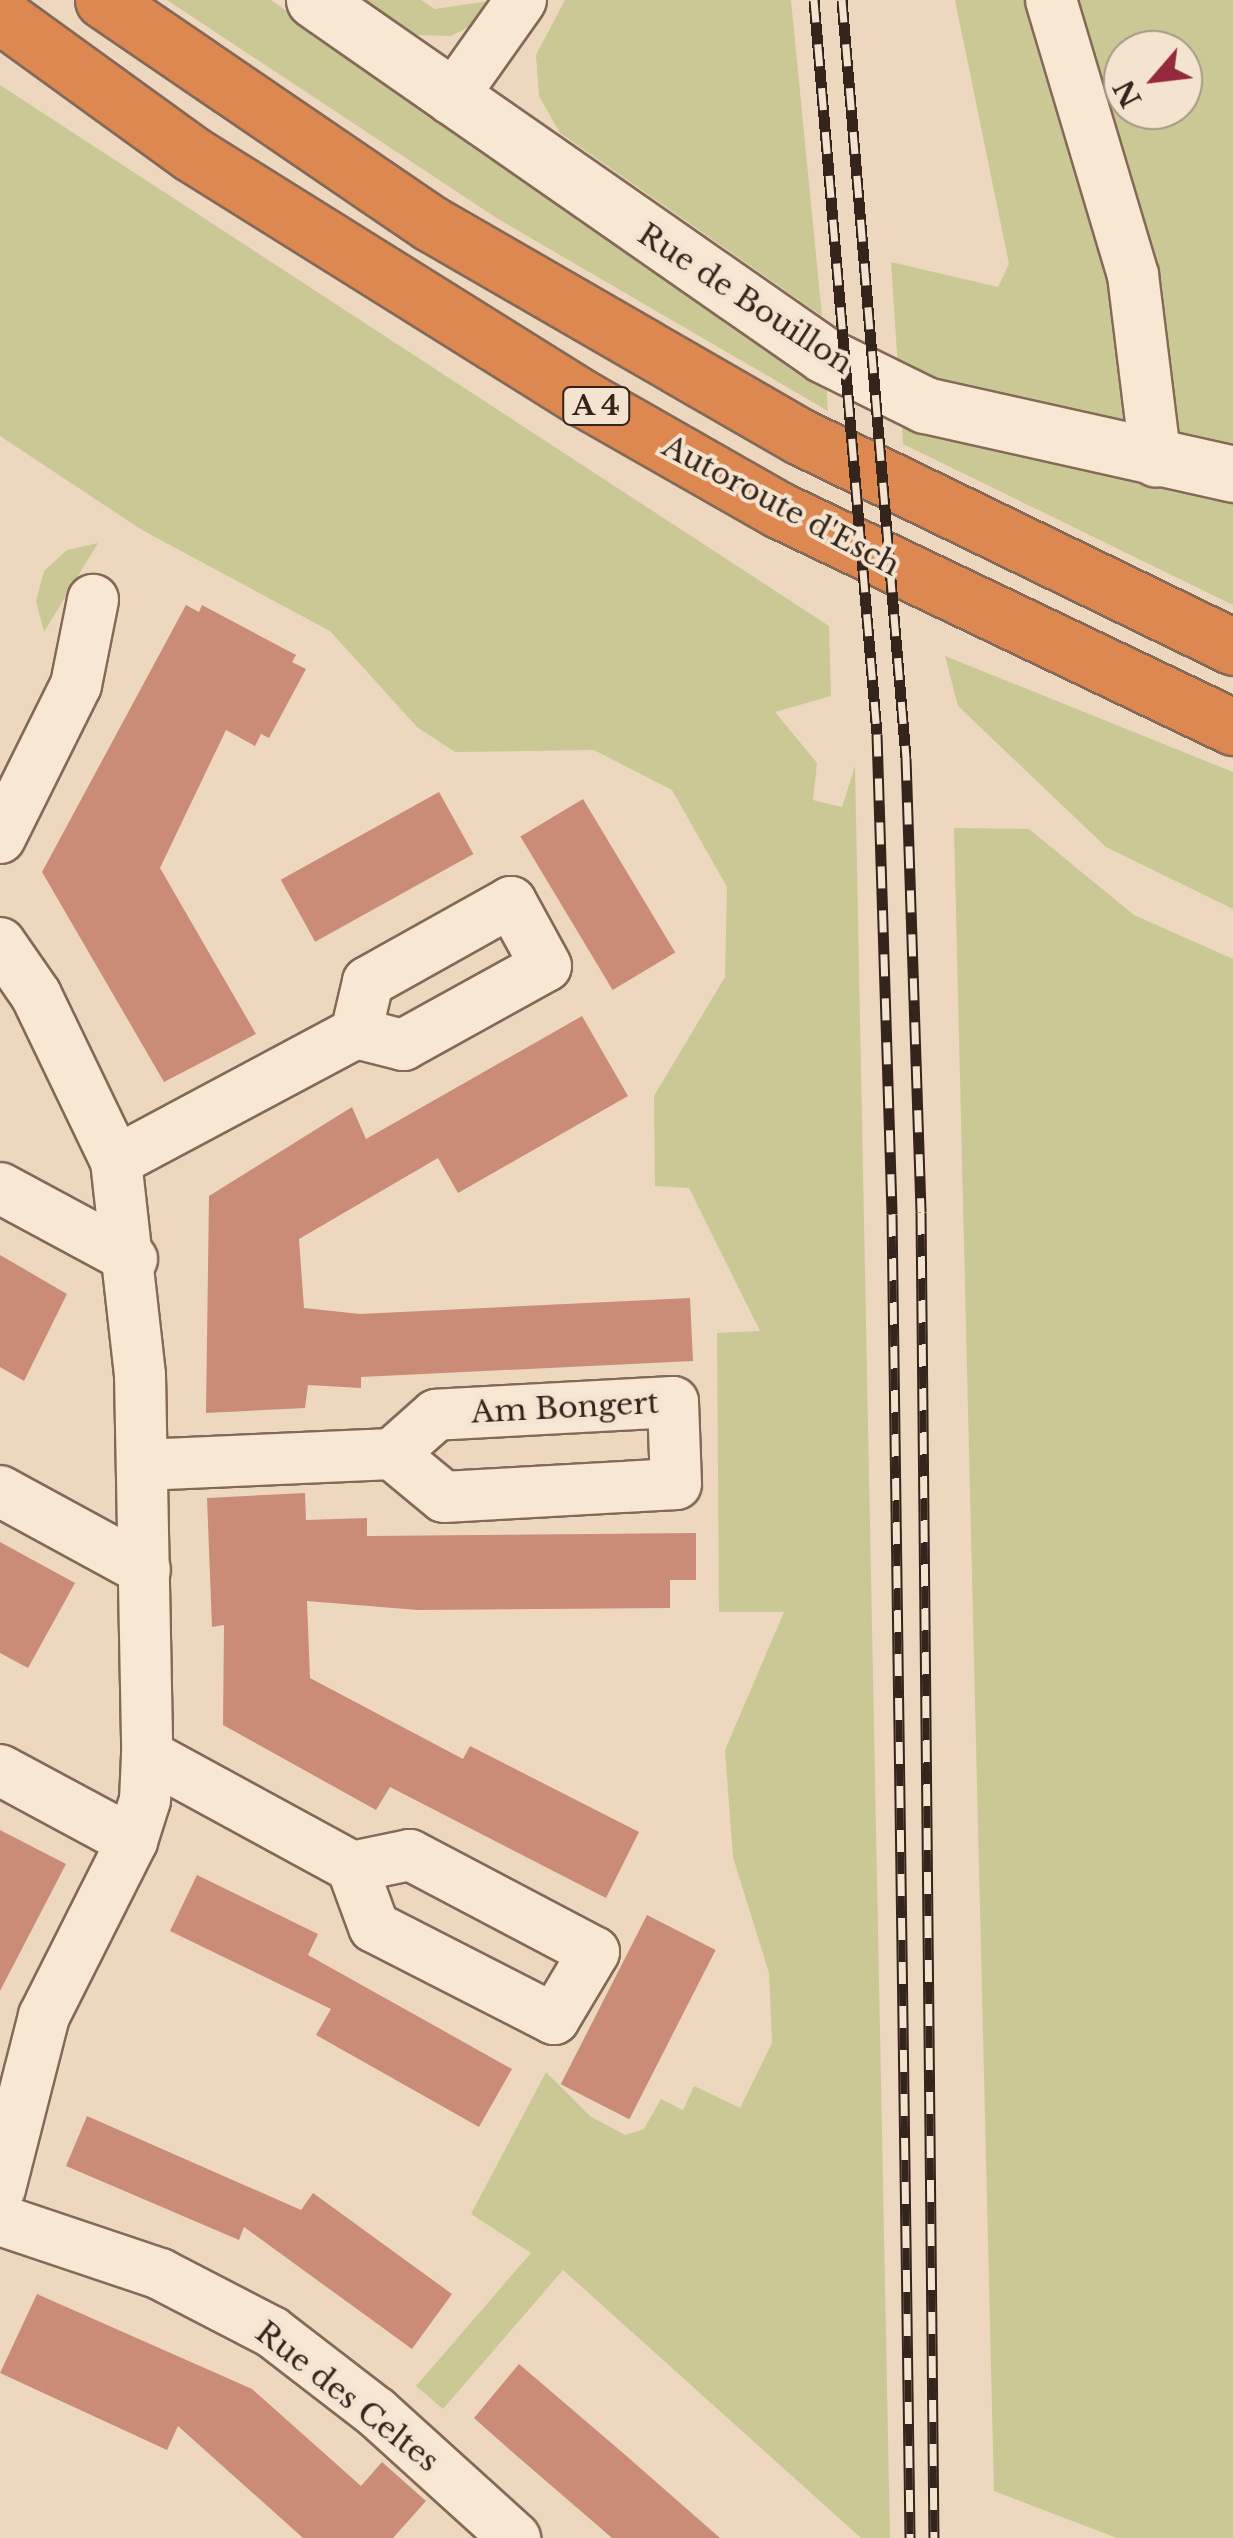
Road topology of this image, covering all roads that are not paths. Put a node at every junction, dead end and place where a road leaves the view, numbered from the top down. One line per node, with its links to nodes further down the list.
1 (103, 0): 10 (highway, A 4)
2 (314, 0): 6 (street, Rue de Bouillon)
3 (520, 0): 6 (street)
4 (1051, 0): 7 (street)
5 (0, 15): 11 (highway, Autoroute d'Esch / A 4)
6 (451, 99): 7 (street, Rue de Bouillon)
7 (1156, 462): 8 (street, Rue de Bouillon)
8 (1233, 474)
9 (93, 600): 12 (street)
10 (1233, 648)
11 (1233, 726)
12 (0, 838)
13 (0, 943): 15 (street)
14 (356, 1032): 15 (street)
15 (116, 1160): 17 (street)
16 (0, 1188): 17 (street)
17 (132, 1258): 19 (street)
18 (392, 1454): 18 (street, Am Bongert); 19 (street)
19 (142, 1466): 21 (street)
20 (0, 1491): 21 (street)
21 (145, 1570): 22 (street)
22 (147, 1754): 24 (street); 25 (street)
23 (0, 1770): 24 (street)
24 (132, 1841): 26 (street)
25 (352, 1866)
26 (0, 2188)
27 (0, 2220): 28 (street, Rue des Celtes)
28 (511, 2537)

